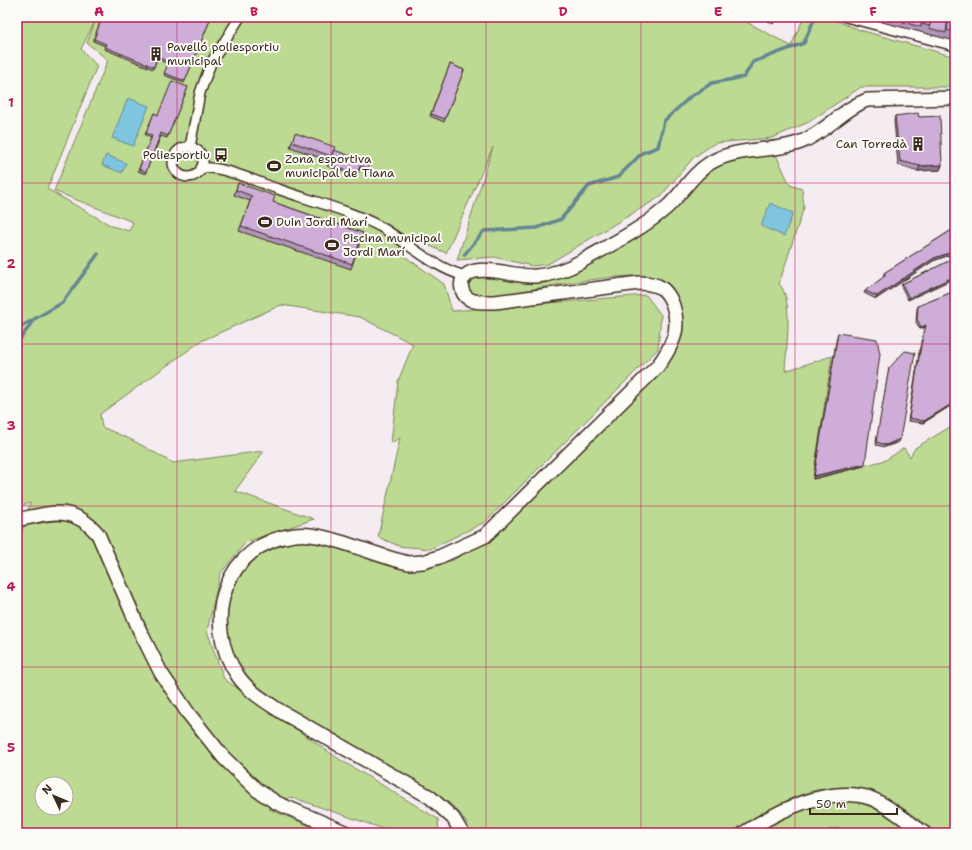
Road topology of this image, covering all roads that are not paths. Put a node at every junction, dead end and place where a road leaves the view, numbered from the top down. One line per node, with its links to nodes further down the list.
1 (240, 17): 5 (street)
2 (846, 17): 3 (street)
3 (955, 46)
4 (955, 98): 7 (street)
5 (190, 147): 6 (street); 6 (street)
6 (201, 168): 7 (street)
7 (465, 276): 10 (street)
8 (17, 520): 9 (street)
9 (347, 833)
10 (462, 833)
11 (744, 833): 12 (street)
12 (924, 833)

